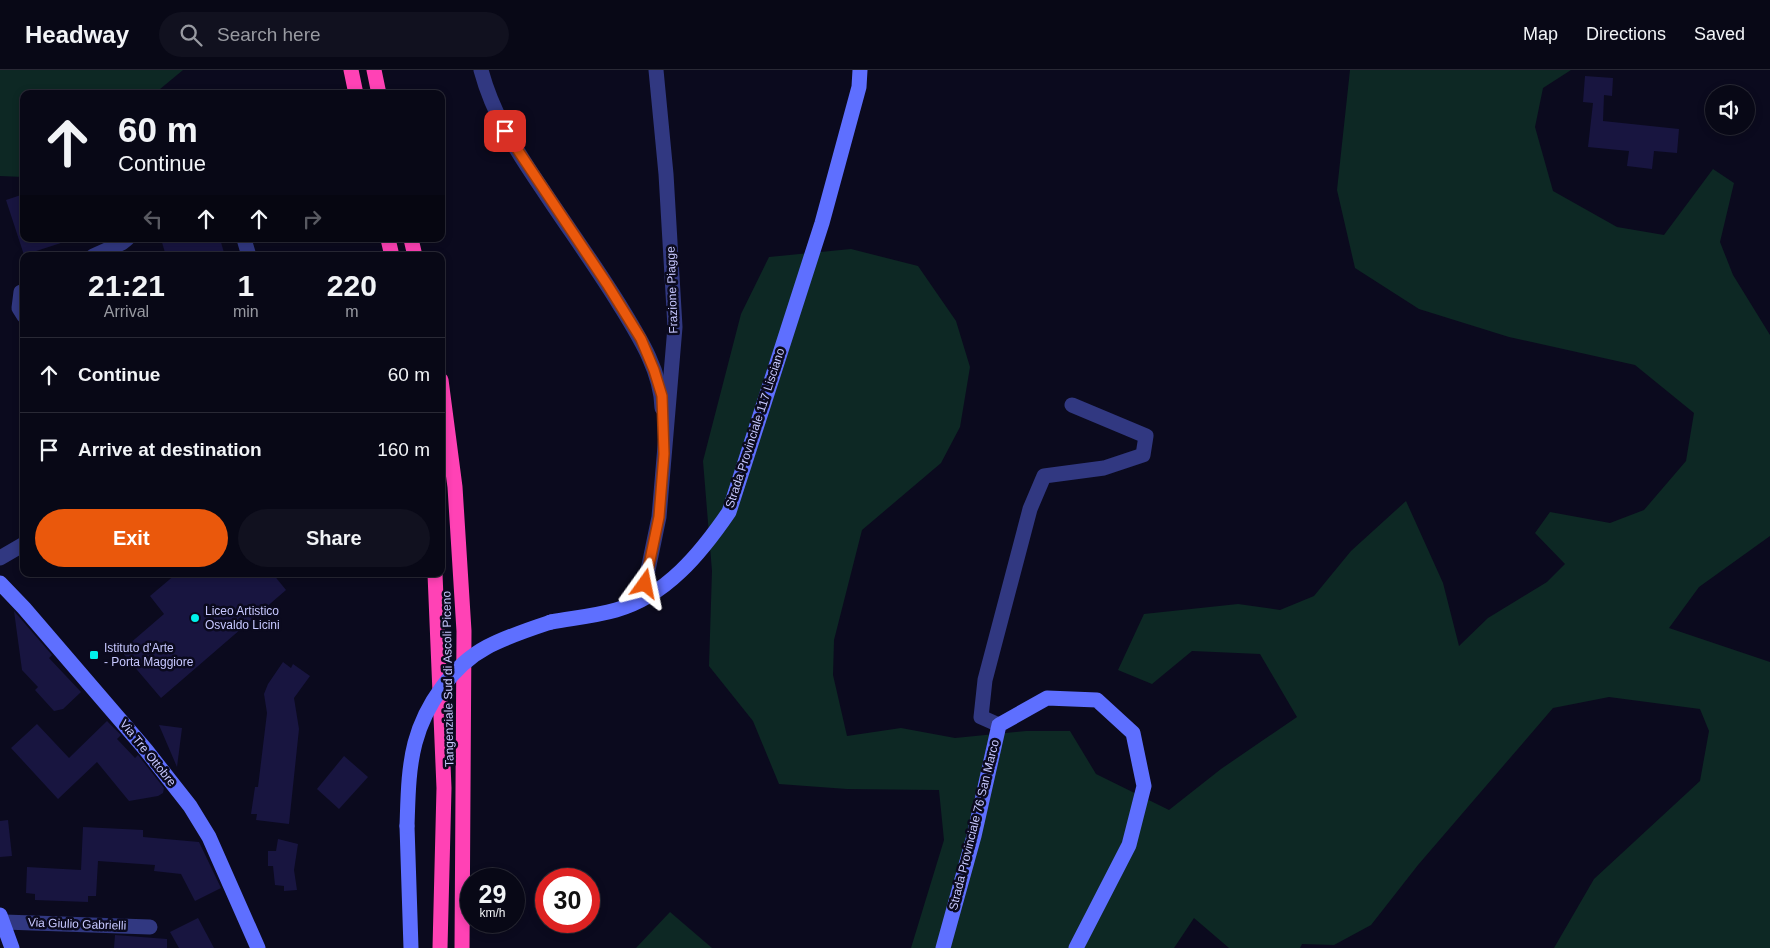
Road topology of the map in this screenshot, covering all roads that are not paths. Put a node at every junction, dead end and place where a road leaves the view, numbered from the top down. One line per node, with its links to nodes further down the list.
1 (351, 70): 6 (highway)
2 (374, 70): 7 (highway)
3 (481, 70): 12 (street)
4 (656, 70): 12 (street, Frazione Piagge)
5 (860, 70): 17 (street, Strada Provinciale 117 Lisciano)
6 (355, 90)
7 (378, 90)
8 (123, 242): 9 (street)
9 (102, 252)
10 (1072, 405): 18 (street)
11 (445, 410): 25 (highway, Tangenziale Sud di Ascoli Piceno)
12 (664, 454): 17 (street, Frazione Piagge)
13 (20, 546): 14 (street)
14 (0, 558)
15 (435, 577): 24 (highway, Tangenziale Sud di Ascoli Piceno)
16 (0, 583): 22 (street, Via Tre Ottobre)
17 (642, 599): 23 (street, Strada Provinciale 117 Lisciano, bridge)
18 (999, 725): 26 (street, Strada Provinciale 76 San Marco); 27 (street, Strada Provinciale 76 San Marco)
19 (2, 918): 20 (street, Via Giulio Gabrielli); 21 (street)
20 (150, 927)
21 (12, 948)
22 (258, 948)
23 (412, 948)
24 (440, 948)
25 (462, 948)
26 (943, 948)
27 (1076, 948)

